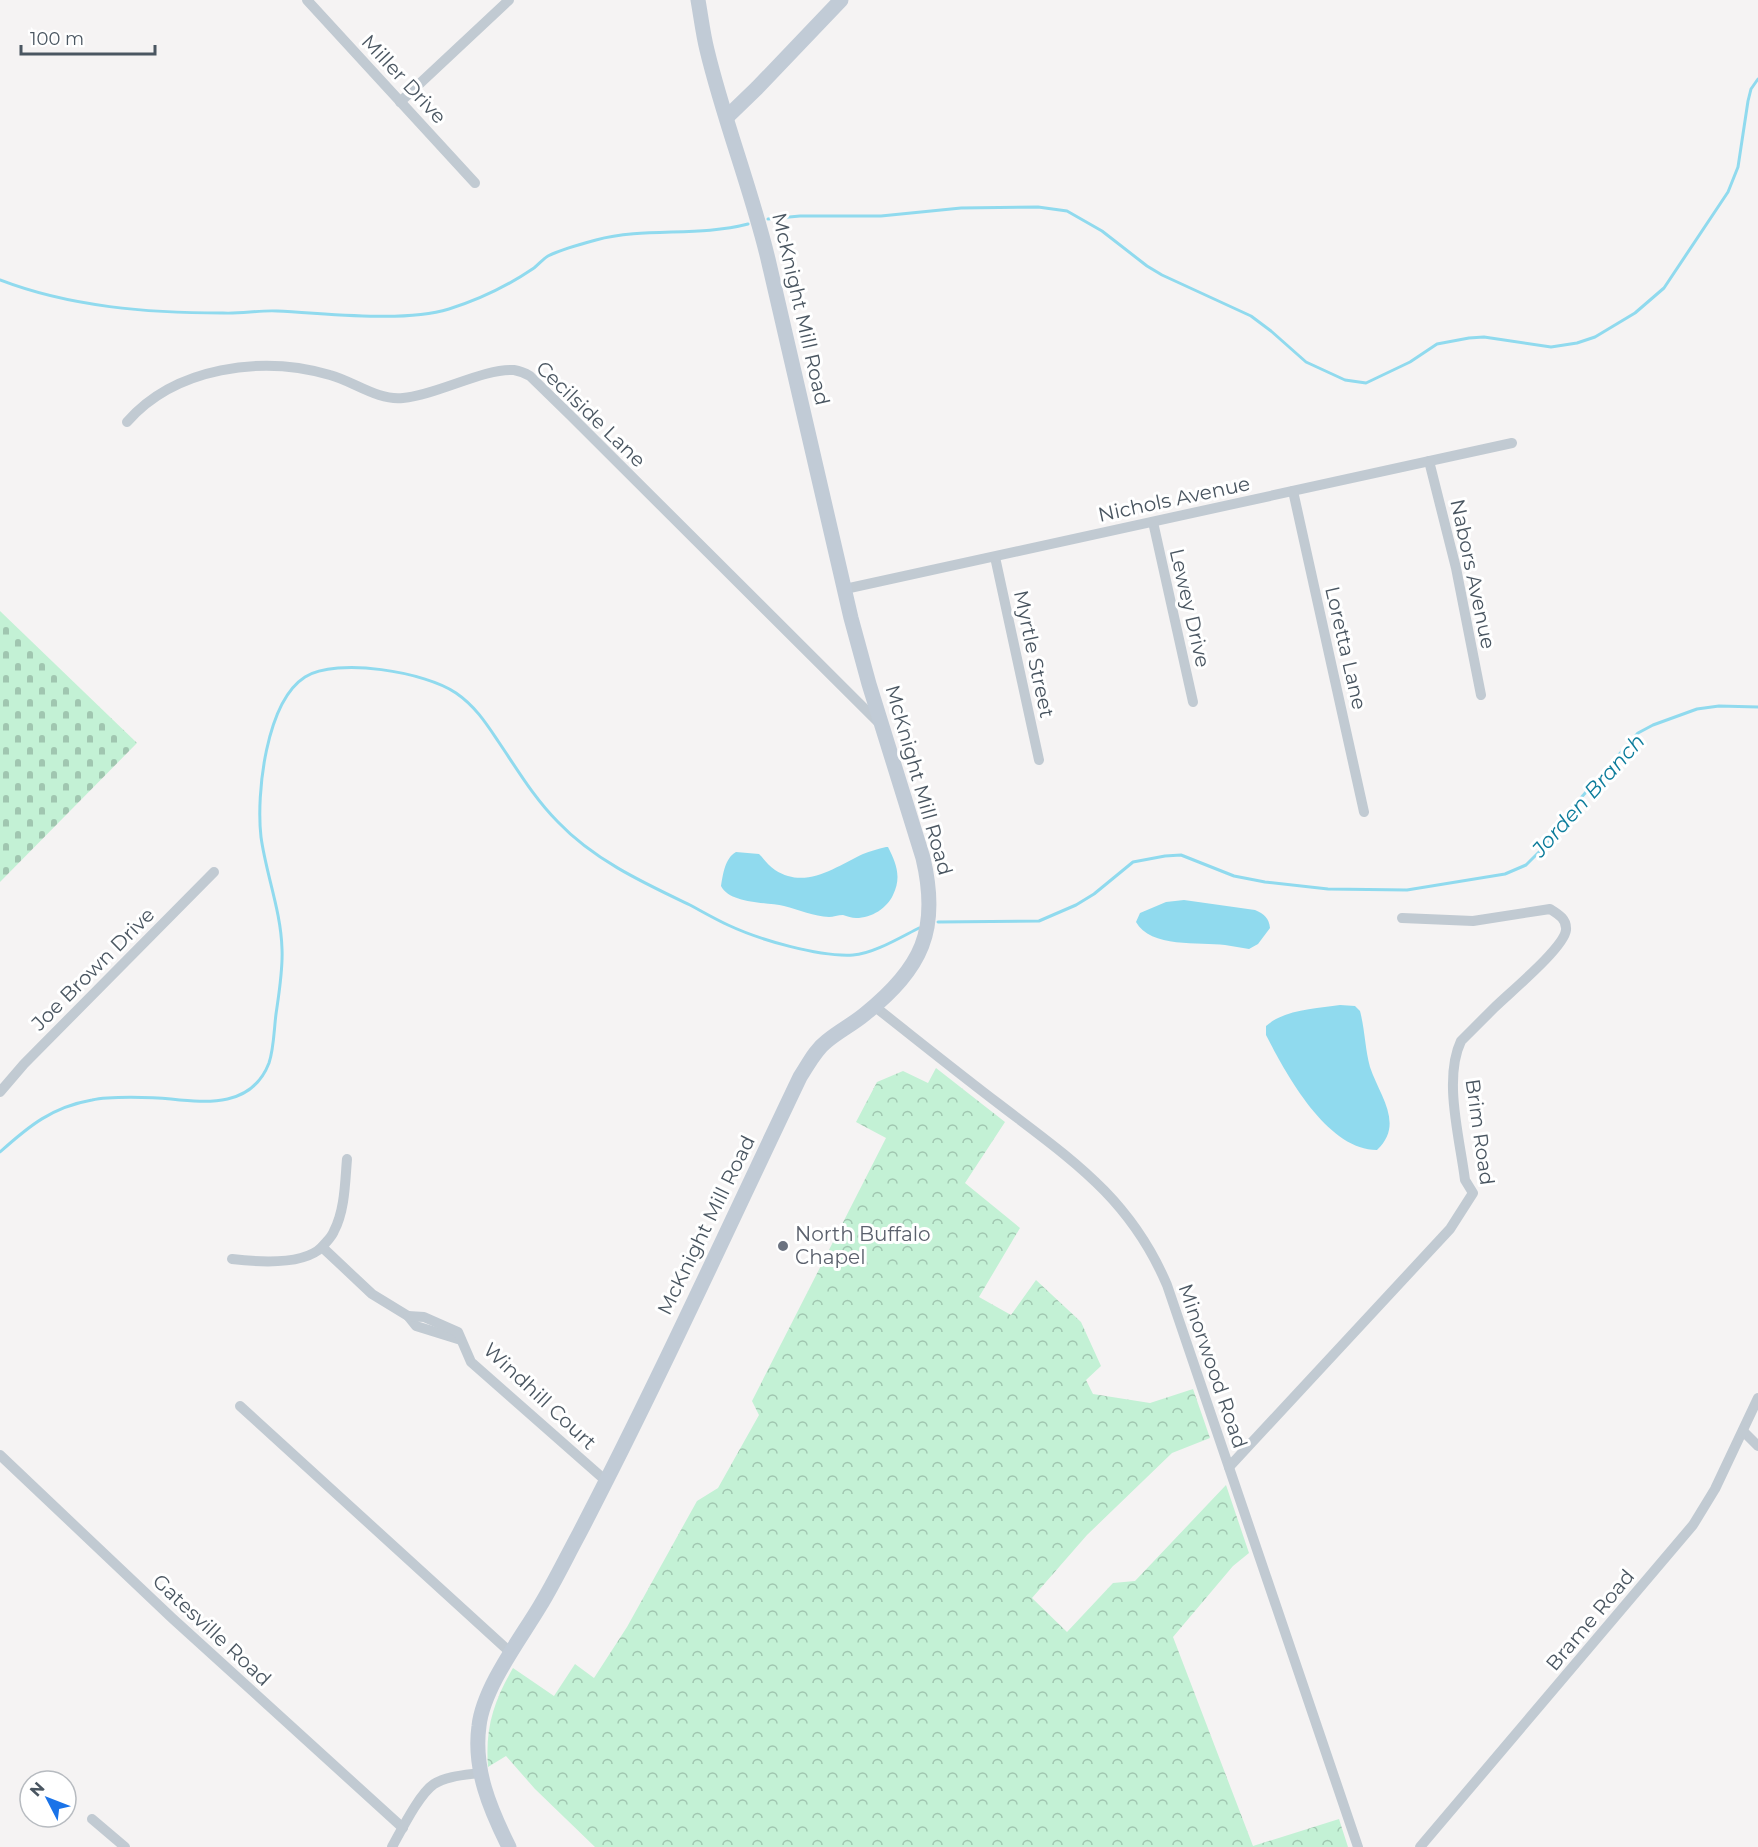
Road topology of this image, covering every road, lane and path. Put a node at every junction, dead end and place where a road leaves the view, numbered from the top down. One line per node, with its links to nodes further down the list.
1 (307, 0): 5 (street, Miller Drive)
2 (510, 0): 5 (street)
3 (698, 0): 6 (street, McKnight Mill Road)
4 (841, 0): 6 (street)
5 (400, 102): 7 (street, Miller Drive)
6 (727, 117): 14 (street, McKnight Mill Road)
7 (475, 183)
8 (127, 422): 17 (street, Cecilside Lane)
9 (1512, 443): 10 (street, Nichols Avenue)
10 (1429, 461): 11 (street, Nichols Avenue); 15 (street, Nabors Avenue)
11 (1293, 491): 12 (street, Nichols Avenue); 19 (street, Loretta Lane)
12 (1153, 522): 13 (street, Nichols Avenue); 16 (street, Lewey Drive)
13 (995, 557): 14 (street, Nichols Avenue); 18 (street, Myrtle Street)
14 (845, 589): 17 (street, McKnight Mill Road)
15 (1481, 695)
16 (1193, 702)
17 (883, 726): 22 (street, McKnight Mill Road)
18 (1039, 760)
19 (1364, 812)
20 (214, 872): 23 (street, Joe Brown Drive)
21 (1402, 918): 32 (street, Brim Road)
22 (874, 1006): 32 (street, Minorwood Road); 33 (street, McKnight Mill Road)
23 (0, 1092)
24 (347, 1159): 25 (street)
25 (322, 1247): 26 (street); 33 (street, Windhill Court)
26 (232, 1259)
27 (1758, 1398): 29 (street, Brame Road)
28 (240, 1406): 34 (street)
29 (1743, 1431): 30 (street); 42 (street, Brame Road)
30 (1758, 1446)
31 (0, 1455): 37 (street, Gatesville Road)
32 (1229, 1467): 41 (street, Minorwood Road)
33 (605, 1480): 34 (street, McKnight Mill Road)
34 (511, 1653): 35 (street, McKnight Mill Road)
35 (480, 1773): 37 (street); 40 (street, McKnight Mill Road)
36 (92, 1819): 38 (street)
37 (403, 1828): 39 (street)
38 (125, 1847)
39 (392, 1847)
40 (509, 1847)
41 (1358, 1847)
42 (1420, 1847)

